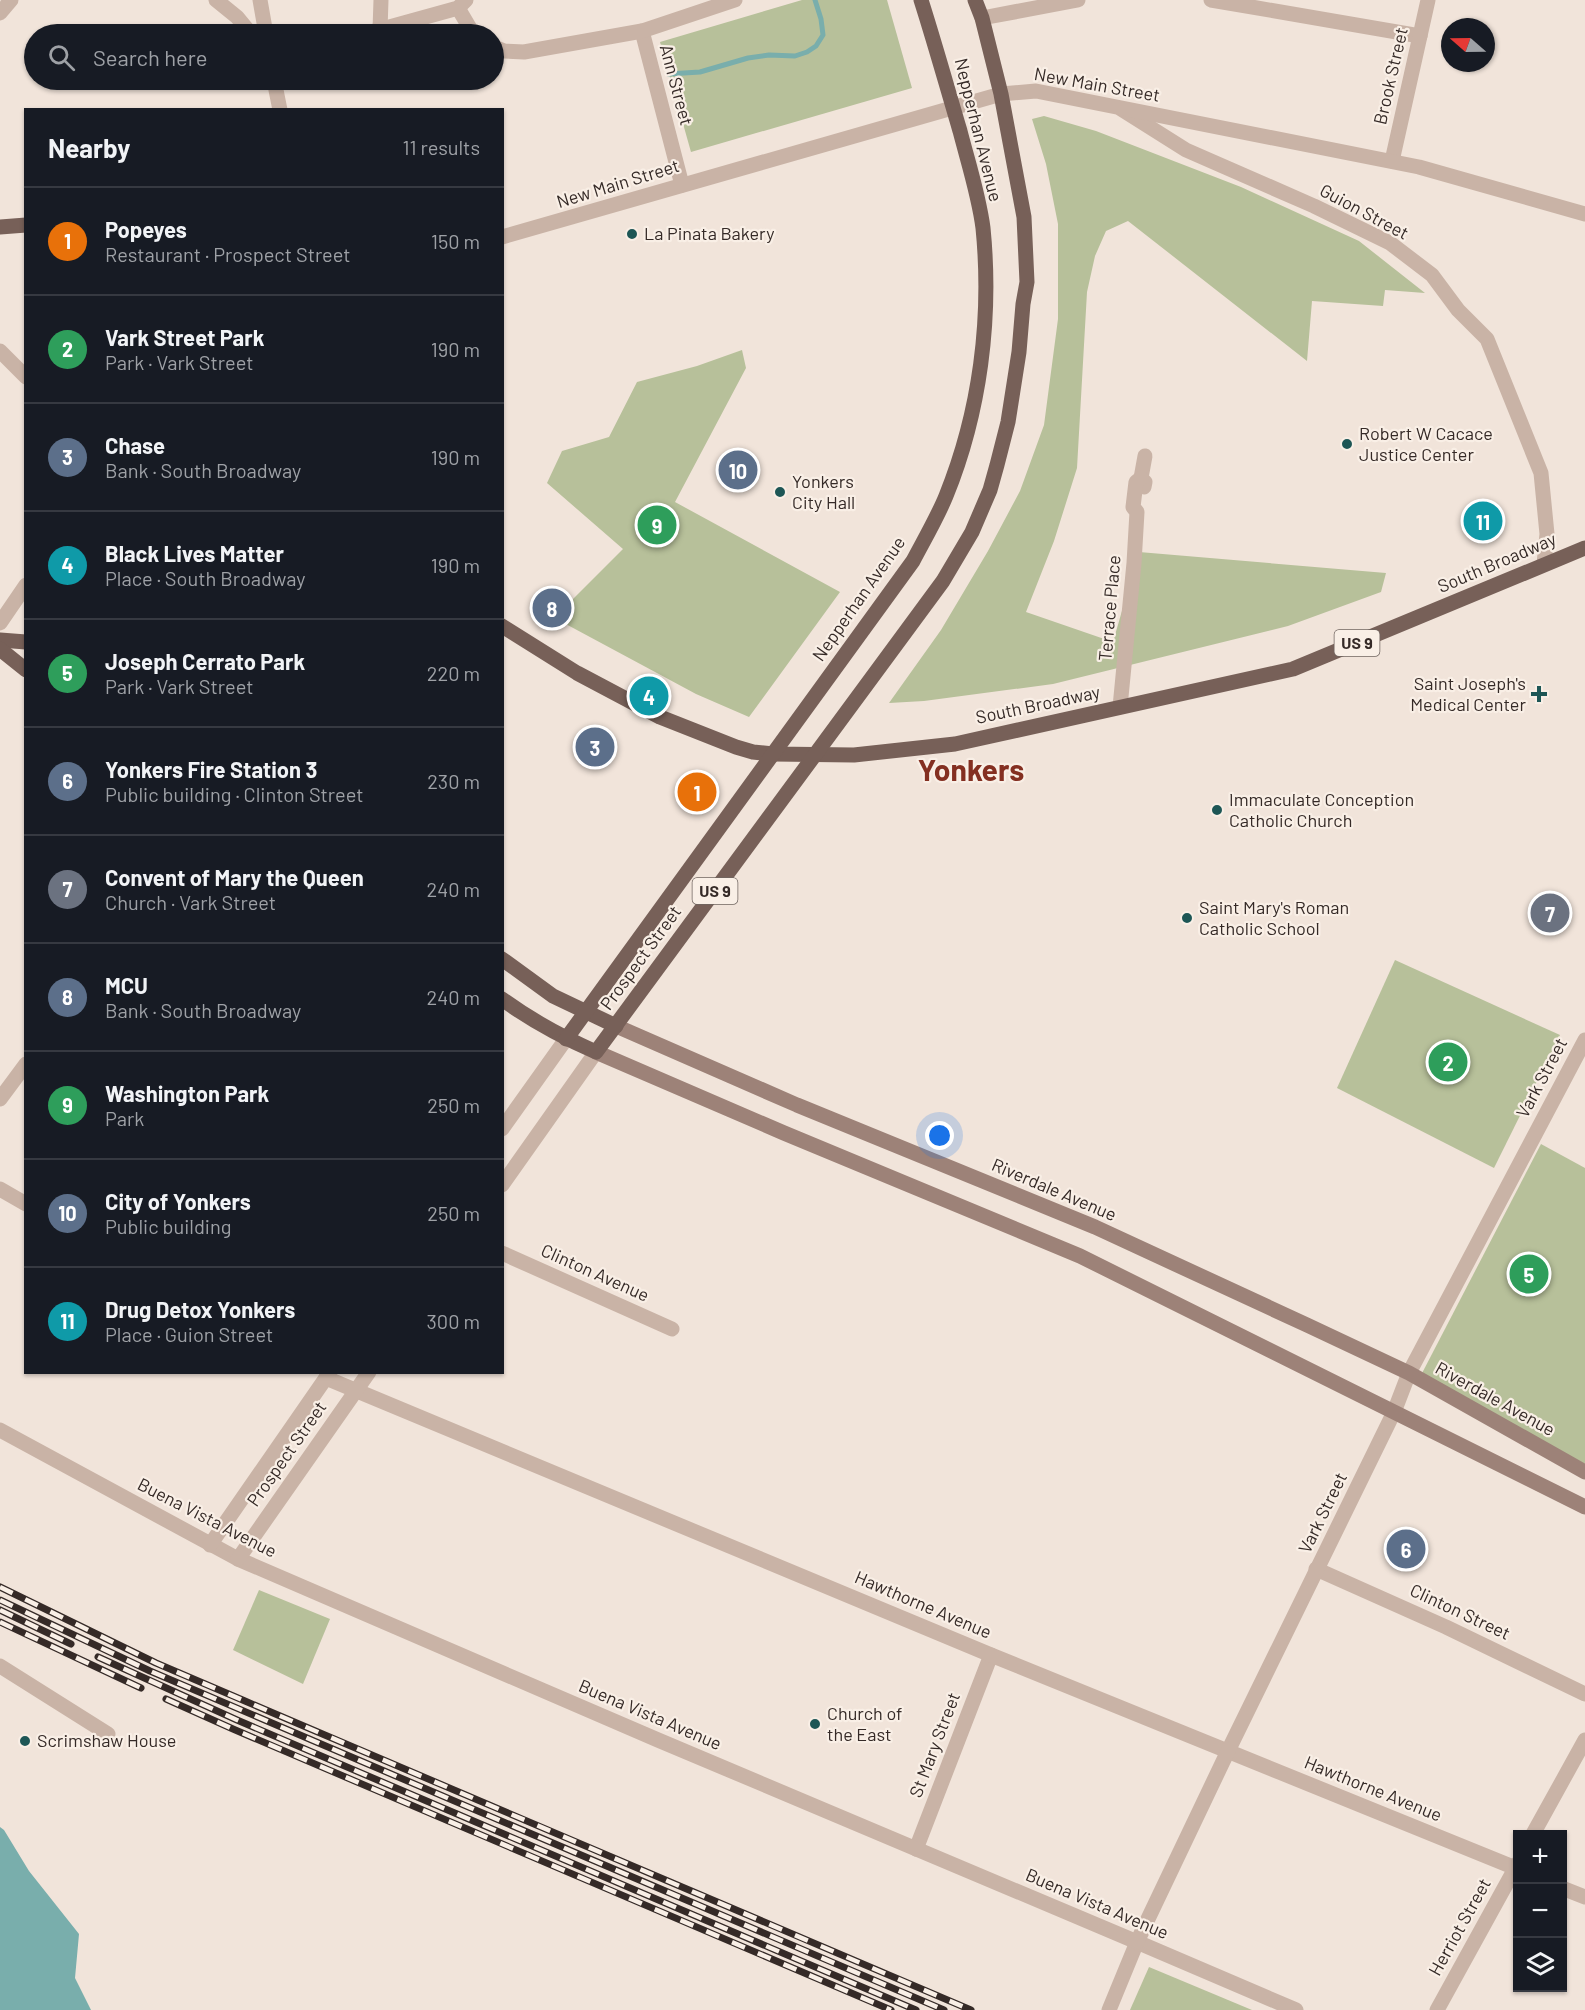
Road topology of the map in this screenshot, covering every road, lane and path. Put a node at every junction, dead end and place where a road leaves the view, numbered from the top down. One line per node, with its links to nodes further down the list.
1 (11, 0): 13 (street)
2 (216, 0): 15 (street)
3 (260, 0): 16 (street)
4 (381, 0): 17 (street)
5 (735, 0): 20 (street)
6 (921, 0): 27 (main road, Nepperhan Avenue)
7 (975, 0): 14 (main road, Nepperhan Avenue)
8 (1077, 0): 14 (street)
9 (1211, 0): 21 (street)
10 (1428, 0): 21 (street, Brook Street)
11 (462, 4): 12 (street); 19 (street)
12 (438, 7): 18 (street)
13 (0, 13)
14 (982, 18): 24 (main road, Nepperhan Avenue)
15 (242, 24)
16 (264, 24)
17 (380, 24)
18 (395, 24)
19 (469, 24)
20 (642, 31): 22 (street); 29 (street, Ann Street)
21 (1420, 36): 28 (street, Brook Street)
22 (504, 51)
23 (276, 90): 26 (street)
24 (1001, 94): 25 (street, New Main Street); 27 (street, New Main Street); 48 (main road, Nepperhan Avenue)
25 (1119, 107): 28 (street, New Main Street); 38 (street, Guion Street)
26 (280, 108)
27 (953, 108): 29 (street, New Main Street); 47 (main road, Nepperhan Avenue)
28 (1392, 161): 30 (street, New Main Street)
29 (682, 184): 33 (street, New Main Street)
30 (1585, 214)
31 (24, 225): 32 (main road)
32 (0, 227)
33 (504, 236)
34 (0, 351): 35 (street)
35 (24, 375)
36 (1145, 456): 46 (street, Terrace Place)
37 (1585, 548): 38 (main road, South Broadway / US 9)
38 (1544, 564): 46 (main road, South Broadway / US 9)
39 (24, 588): 40 (street)
40 (0, 623)
41 (504, 627): 47 (main road, South Broadway / US 9)
42 (0, 640): 43 (main road)
43 (24, 642)
44 (0, 649): 45 (main road)
45 (24, 668)
46 (1120, 707): 48 (main road, South Broadway / US 9)
47 (773, 754): 48 (main road, South Broadway / US 9); 51 (main road, Prospect Street)
48 (813, 755): 52 (main road, Prospect Street / US 9)
49 (504, 960): 51 (main road, Riverdale Avenue)
50 (504, 1000): 53 (main road)
51 (586, 1013): 52 (main road, Riverdale Avenue); 53 (main road, Prospect Street)
52 (616, 1026): 55 (main road, Prospect Street / US 9); 65 (main road, Riverdale Avenue)
53 (566, 1039): 55 (main road); 59 (street, Prospect Street)
54 (1585, 1040): 56 (street, Vark Street)
55 (596, 1052): 60 (street, Prospect Street); 69 (main road)
56 (1580, 1060): 65 (street, Vark Street)
57 (24, 1067): 58 (street)
58 (0, 1099)
59 (504, 1126)
60 (504, 1182)
61 (0, 1189): 62 (street)
62 (24, 1203)
63 (504, 1254): 64 (street, Clinton Avenue)
64 (672, 1329)
65 (1409, 1373): 69 (street, Vark Street); 71 (main road, Riverdale Avenue)
66 (324, 1374): 68 (street, Hawthorne Avenue); 73 (street, Prospect Street)
67 (368, 1374): 68 (street, Prospect Street)
68 (356, 1390): 74 (street, Prospect Street); 76 (street, Hawthorne Avenue)
69 (1394, 1412): 72 (main road); 75 (street, Vark Street)
70 (0, 1430): 73 (street, Buena Vista Avenue)
71 (1585, 1472)
72 (1585, 1507)
73 (210, 1545): 74 (street, Buena Vista Avenue)
74 (238, 1559): 83 (street, Buena Vista Avenue)
75 (1316, 1569): 78 (street, Clinton Street); 81 (street, Vark Street)
76 (991, 1655): 81 (street, Hawthorne Avenue); 83 (street, St Mary Street)
77 (0, 1666): 79 (street)
78 (1585, 1694)
79 (108, 1734)
80 (1585, 1740): 82 (street)
81 (1228, 1751): 84 (street, Hawthorne Avenue); 88 (street, Vark Street)
82 (1535, 1830)
83 (916, 1849): 88 (street, Buena Vista Avenue)
84 (1513, 1865)
85 (1513, 1874): 91 (street, Herriot Street)
86 (1567, 1890): 87 (street)
87 (1585, 1897)
88 (1137, 1942): 89 (street, Vark Street); 90 (street, Buena Vista Avenue)
89 (1109, 2010)
90 (1296, 2010)
91 (1437, 2010)

